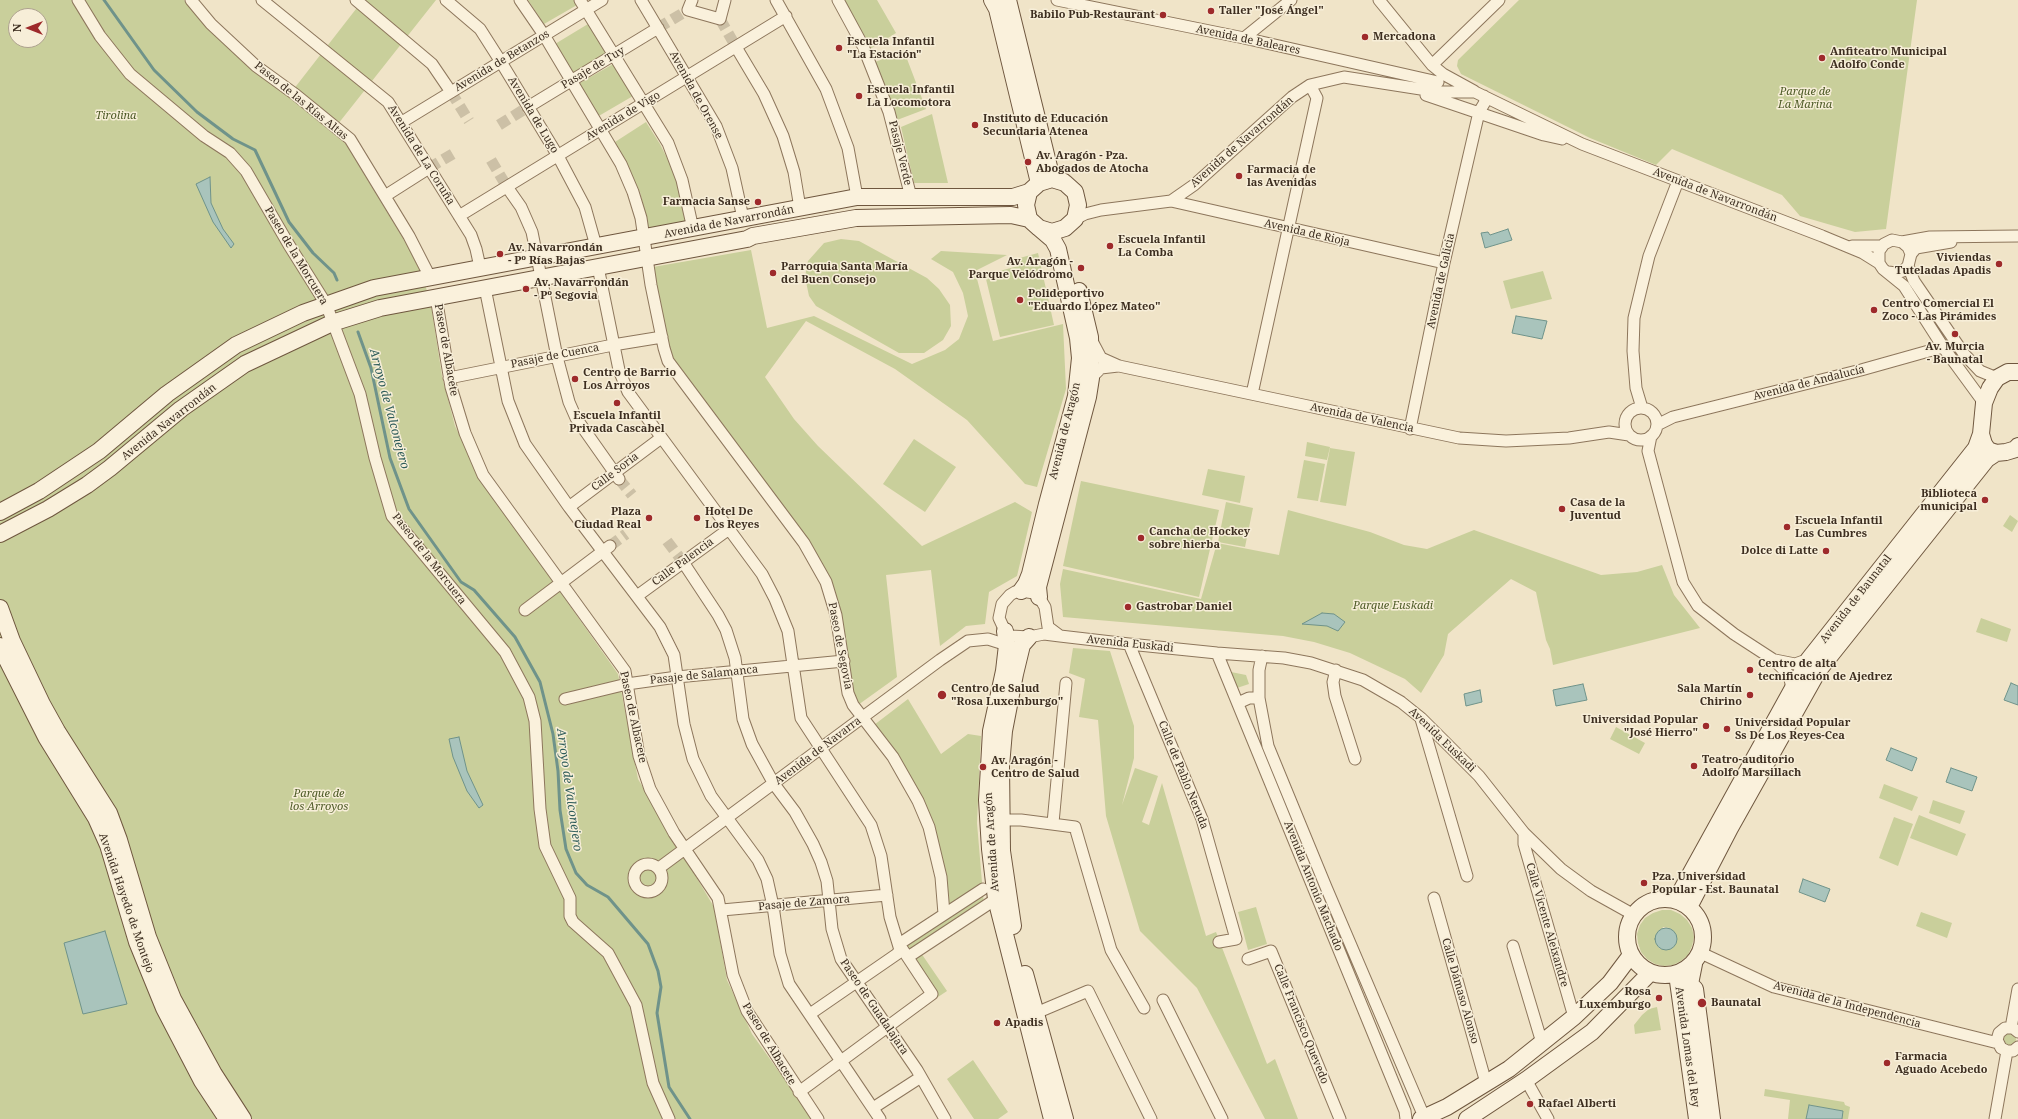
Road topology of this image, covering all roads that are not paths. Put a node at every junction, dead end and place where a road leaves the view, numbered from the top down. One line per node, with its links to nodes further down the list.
1 (78, 0): 83 (street, Paseo de la Morcuera)
2 (191, 0): 49 (street, Paseo de las Rías Altas)
3 (262, 0): 39 (street, Avenida de La Coruña)
4 (356, 0): 33 (street)
5 (446, 0): 26 (street, Avenida de Lugo)
6 (520, 0): 22 (street, Paseo de Segovia)
7 (602, 0): 19 (street, Avenida de Betanzos)
8 (641, 0): 21 (street, Avenida de Orense)
9 (692, 0): 10 (street)
10 (724, 0)
11 (776, 0): 20 (street)
12 (838, 0): 51 (street, Pasaje Verde)
13 (992, 0): 47 (main road)
14 (1008, 0): 48 (main road)
15 (1057, 0): 23 (street, Avenida de Baleares)
16 (1290, 0): 23 (street)
17 (1380, 0): 27 (street)
18 (1496, 1): 27 (street)
19 (584, 4): 22 (street, Avenida de Betanzos); 25 (street)
20 (786, 16): 24 (street, Avenida de Vigo); 50 (street)
21 (658, 28): 25 (street, Pasaje de Tuy); 28 (street, Avenida de Orense)
22 (544, 35): 26 (street, Avenida de Betanzos); 29 (street, Paseo de Segovia)
23 (1244, 38): 31 (street, Avenida de Baleares)
24 (736, 47): 28 (street, Avenida de Vigo); 53 (street)
25 (615, 54): 29 (street, Pasaje de Tuy); 35 (street)
26 (501, 62): 33 (street, Avenida de Betanzos); 36 (street, Avenida de Lugo)
27 (1432, 66): 34 (street)
28 (688, 76): 35 (street, Avenida de Vigo); 57 (street, Avenida de Orense)
29 (571, 81): 36 (street, Pasaje de Tuy); 40 (street, Paseo de Segovia)
30 (1383, 82): 32 (street, Avenida de Navarrondán); 34 (street, Avenida de Navarrondán); 37 (street, Avenida de Navarrondán)
31 (1438, 82)
32 (1310, 85): 52 (street, Avenida de Navarrondán); 61 (street)
33 (451, 92): 39 (street, Avenida de Betanzos)
34 (1476, 93): 37 (street); 38 (street, Avenida de Galicia); 42 (street, Avenida de Navarrondán)
35 (644, 103): 40 (street, Avenida de Vigo); 60 (street)
36 (528, 107): 43 (street, Avenida de Lugo)
37 (1464, 107): 38 (street, Avenida de Navarrondán); 41 (street, Avenida de Galicia)
38 (1479, 112): 41 (street, Avenida de Galicia); 42 (street, Avenida de Navarrondán)
39 (402, 122): 44 (street, Avenida de La Coruña)
40 (600, 130): 43 (street, Avenida de Vigo); 64 (street, Paseo de Segovia)
41 (1474, 133): 73 (street, Avenida de Galicia)
42 (1582, 144): 45 (street, Avenida de Navarrondán)
43 (558, 156): 46 (street, Avenida de Vigo); 67 (street, Avenida de Lugo)
44 (429, 168): 49 (street); 55 (street, Avenida de La Coruña)
45 (1678, 181): 68 (street, Avenida de Navarrondán); 98 (street)
46 (507, 187): 55 (street, Avenida de Vigo); 71 (street)
47 (1034, 188): 48 (main road); 51 (main road, Avenida de Navarrondán); 58 (main road)
48 (1070, 188): 54 (street); 59 (main road)
49 (385, 196): 79 (street, Paseo de las Rías Altas)
50 (857, 198): 51 (main road, Avenida de Navarrondán); 53 (main road, Avenida de Navarrondán); 56 (main road)
51 (911, 198)
52 (1171, 201): 54 (street, Avenida de Navarrondán); 61 (street, Avenida de Rioja)
53 (800, 208): 57 (main road, Avenida de Navarrondán)
54 (1101, 210): 59 (street, Avenida de Navarrondán)
55 (459, 216): 77 (street, Avenida de La Coruña)
56 (860, 218): 58 (main road, Avenida de Navarrondán); 65 (main road, Avenida de Navarrondán)
57 (743, 219): 60 (main road, Avenida de Navarrondán); 65 (main road)
58 (1034, 224): 59 (main road); 119 (main road, Avenida de Aragón)
59 (1070, 224): 86 (main road, Avenida de Aragón)
60 (694, 229): 64 (main road, Avenida de Navarrondán)
61 (1288, 229): 73 (street, Avenida de Rioja); 96 (street)
62 (2018, 236): 63 (street)
63 (1978, 237): 66 (street); 70 (street)
64 (645, 238): 67 (main road, Avenida de Navarrondán); 72 (street, Paseo de Segovia)
65 (747, 238): 72 (main road, Avenida de Navarrondán)
66 (1902, 242): 69 (street); 70 (street)
67 (595, 246): 71 (main road, Avenida de Navarrondán); 75 (main road)
68 (1848, 246): 69 (street, Avenida de Navarrondán); 74 (street, Avenida de Navarrondán)
69 (1882, 246): 74 (street)
70 (1911, 254): 76 (street)
71 (537, 256): 77 (main road, Avenida de Navarrondán); 80 (street)
72 (648, 257): 75 (main road, Avenida de Navarrondán); 85 (street, Paseo de Segovia)
73 (1444, 263): 103 (street, Avenida de Galicia)
74 (1879, 263): 78 (street)
75 (598, 266): 80 (main road, Avenida de Navarrondán); 87 (street)
76 (1908, 266): 78 (street); 95 (street)
77 (481, 267): 79 (main road, Avenida de Navarrondán); 81 (main road)
78 (1888, 272): 88 (street)
79 (430, 277): 83 (main road, Avenida Navarrondán)
80 (541, 277): 81 (main road, Avenida de Navarrondán); 89 (street)
81 (485, 288): 82 (main road, Avenida de Navarrondán); 90 (street)
82 (436, 297): 84 (main road, Avenida Navarrondán); 93 (street, Paseo de Albacete)
83 (326, 304): 84 (street, Paseo de la Morcuera); 113 (main road, Avenida Navarrondán)
84 (332, 323): 115 (main road, Avenida Navarrondán); 202 (street, Paseo de la Morcuera)
85 (662, 337): 87 (street, Pasaje de Cuenca); 135 (street, Paseo de Segovia)
86 (1090, 337): 91 (street); 94 (main road, Avenida de Aragón)
87 (613, 345): 89 (street, Pasaje de Cuenca); 108 (street)
88 (1944, 347): 97 (street); 100 (street, Avenida de Andalucía)
89 (557, 357): 90 (street, Pasaje de Cuenca); 111 (street)
90 (500, 366): 93 (street, Pasaje de Cuenca); 112 (street)
91 (1119, 366): 94 (street); 96 (street, Avenida de Valencia)
92 (2018, 372): 95 (main road)
93 (449, 378): 118 (street, Paseo de Albacete)
94 (1091, 378): 121 (main road, Avenida de Aragón)
95 (1997, 378): 97 (main road)
96 (1252, 394): 103 (street, Avenida de Valencia)
97 (1984, 403): 105 (main road, Avenida de Baunatal)
98 (1637, 409): 99 (street); 101 (street)
99 (1653, 414): 100 (street, Avenida de Andalucía); 102 (street)
100 (1673, 417): 102 (street, Avenida de Andalucía)
101 (1625, 420): 104 (street, Avenida de Valencia); 107 (street)
102 (1656, 425): 106 (street)
103 (1410, 429): 104 (street, Avenida de Valencia)
104 (1609, 432): 107 (street, Avenida de Valencia)
105 (1981, 434): 110 (main road); 133 (main road, Avenida de Baunatal)
106 (1651, 436): 107 (street); 109 (street)
107 (1634, 437): 109 (street)
108 (661, 438): 111 (street, Calle Soria); 114 (street)
109 (1648, 451): 134 (street)
110 (2010, 454): 163 (main road, Avenida de Baunatal)
111 (617, 476): 112 (street, Calle Soria)
112 (569, 507): 116 (street)
113 (0, 512)
114 (729, 528): 117 (street, Calle Palencia); 136 (street)
115 (0, 534)
116 (607, 548): 118 (street); 120 (street)
117 (683, 562): 120 (street, Calle Palencia); 138 (street, Paseo de Guadalajara)
118 (561, 582): 123 (street); 141 (street, Paseo de Albacete)
119 (1021, 591): 121 (street); 125 (street)
120 (637, 596): 139 (street)
121 (1039, 597): 124 (street)
122 (0, 608): 201 (main road)
123 (525, 610)
124 (1046, 615): 126 (street); 127 (street)
125 (1003, 631): 126 (street); 128 (street); 128 (street); 161 (main road, Avenida de Aragón)
126 (1031, 636): 127 (street, Avenida Euskadi); 152 (main road, Avenida de Aragón)
127 (1060, 636): 129 (street, Avenida Euskadi)
128 (980, 639): 146 (street, Avenida de Navarra)
129 (1129, 644): 131 (street, Avenida Euskadi); 168 (street, Calle de Pablo Neruda)
130 (0, 646): 200 (main road, Avenida Hayedo de Montejo)
131 (1217, 653): 132 (street, Avenida Euskadi); 145 (street, Avenida Antonio Machado)
132 (1262, 656): 137 (street, Avenida Euskadi); 143 (street, Avenida Antonio Machado)
133 (1809, 659): 134 (street); 142 (main road, Avenida de Baunatal)
134 (1774, 660): 142 (street)
135 (844, 662): 136 (street, Pasaje de Salamanca); 146 (street, Paseo de Segovia)
136 (793, 666): 138 (street, Pasaje de Salamanca); 148 (street)
137 (1336, 670): 147 (street, Avenida Euskadi); 149 (street)
138 (736, 671): 139 (street, Pasaje de Salamanca); 150 (street, Paseo de Guadalajara)
139 (677, 677): 141 (street, Pasaje de Salamanca); 151 (street)
140 (1066, 683): 153 (street)
141 (627, 684): 144 (street, Pasaje de Salamanca); 155 (street, Paseo de Albacete)
142 (1792, 688): 163 (main road, Avenida de Baunatal)
143 (1259, 698): 145 (street); 194 (street, Avenida Antonio Machado)
144 (565, 699)
145 (1238, 703): 196 (street, Avenida Antonio Machado)
146 (864, 717): 148 (street, Avenida de Navarra); 166 (street, Paseo de Segovia)
147 (1421, 718): 154 (street, Avenida Euskadi); 157 (street)
148 (822, 749): 150 (street, Avenida de Navarra); 159 (street)
149 (1355, 759)
150 (774, 784): 151 (street, Avenida de Navarra); 162 (street, Paseo de Guadalajara)
151 (728, 817): 155 (street, Avenida de Navarra); 164 (street)
152 (1000, 820): 153 (street); 181 (main road, Avenida de Aragón)
153 (1053, 823): 180 (street)
154 (1524, 832): 167 (street, Avenida Euskadi); 183 (street, Calle Vicente Aleixandre)
155 (686, 849): 156 (street, Avenida de Navarra); 165 (street, Paseo de Albacete)
156 (659, 868)
157 (1467, 876)
158 (983, 889): 166 (street)
159 (887, 895): 162 (street, Pasaje de Zamora); 169 (street)
160 (1434, 898): 193 (street, Calle Dámaso Alonso)
161 (996, 899): 172 (street); 206 (main road, Avenida de Aragón)
162 (830, 901): 164 (street, Pasaje de Zamora); 177 (street, Paseo de Guadalajara)
163 (1683, 904): 167 (main road); 173 (main road)
164 (773, 906): 165 (street, Pasaje de Zamora); 182 (street)
165 (722, 910): 195 (street, Paseo de Albacete)
166 (944, 914): 169 (street)
167 (1634, 915): 171 (main road)
168 (1219, 942)
169 (899, 944): 172 (street); 177 (street)
170 (1513, 946): 186 (street)
171 (1630, 955): 175 (main road); 183 (main road)
172 (908, 957): 184 (street)
173 (1697, 958): 176 (main road); 187 (street, Avenida de la Independencia); 214 (main road, Avenida Lomas del Rey)
174 (1248, 959): 210 (street, Calle Francisco Quevedo)
175 (1650, 973): 176 (main road); 192 (main road)
176 (1677, 974): 213 (main road, Avenida Lomas del Rey)
177 (857, 982): 182 (street); 184 (street, Paseo de Guadalajara)
178 (2018, 989): 185 (street)
179 (1163, 1000): 209 (street)
180 (1144, 1008)
181 (1036, 1013): 207 (main road, Avenida de Aragón); 208 (street)
182 (810, 1014): 190 (street)
183 (1574, 1017): 186 (main road)
184 (887, 1027): 190 (street); 191 (street, Paseo de Guadalajara)
185 (2014, 1030): 187 (street)
186 (1542, 1042): 193 (main road)
187 (1998, 1043): 189 (street)
188 (2018, 1047): 189 (street)
189 (2007, 1051): 215 (street)
190 (841, 1061): 195 (street); 197 (street)
191 (921, 1077): 197 (street); 205 (street, Paseo de Guadalajara)
192 (1526, 1080): 199 (main road); 212 (street)
193 (1486, 1083): 198 (main road)
194 (1412, 1090): 196 (street); 198 (street, Avenida Antonio Machado)
195 (799, 1092): 203 (street, Paseo de Albacete)
196 (1400, 1098): 211 (street, Avenida Antonio Machado)
197 (873, 1108): 204 (street)
198 (1424, 1118)
199 (1472, 1118)
200 (227, 1119)
201 (243, 1119)
202 (668, 1119)
203 (818, 1119)
204 (880, 1119)
205 (945, 1119)
206 (1052, 1119)
207 (1065, 1119)
208 (1151, 1119)
209 (1222, 1119)
210 (1340, 1119)
211 (1406, 1119)
212 (1548, 1119)
213 (1697, 1119)
214 (1712, 1119)
215 (1995, 1119)

